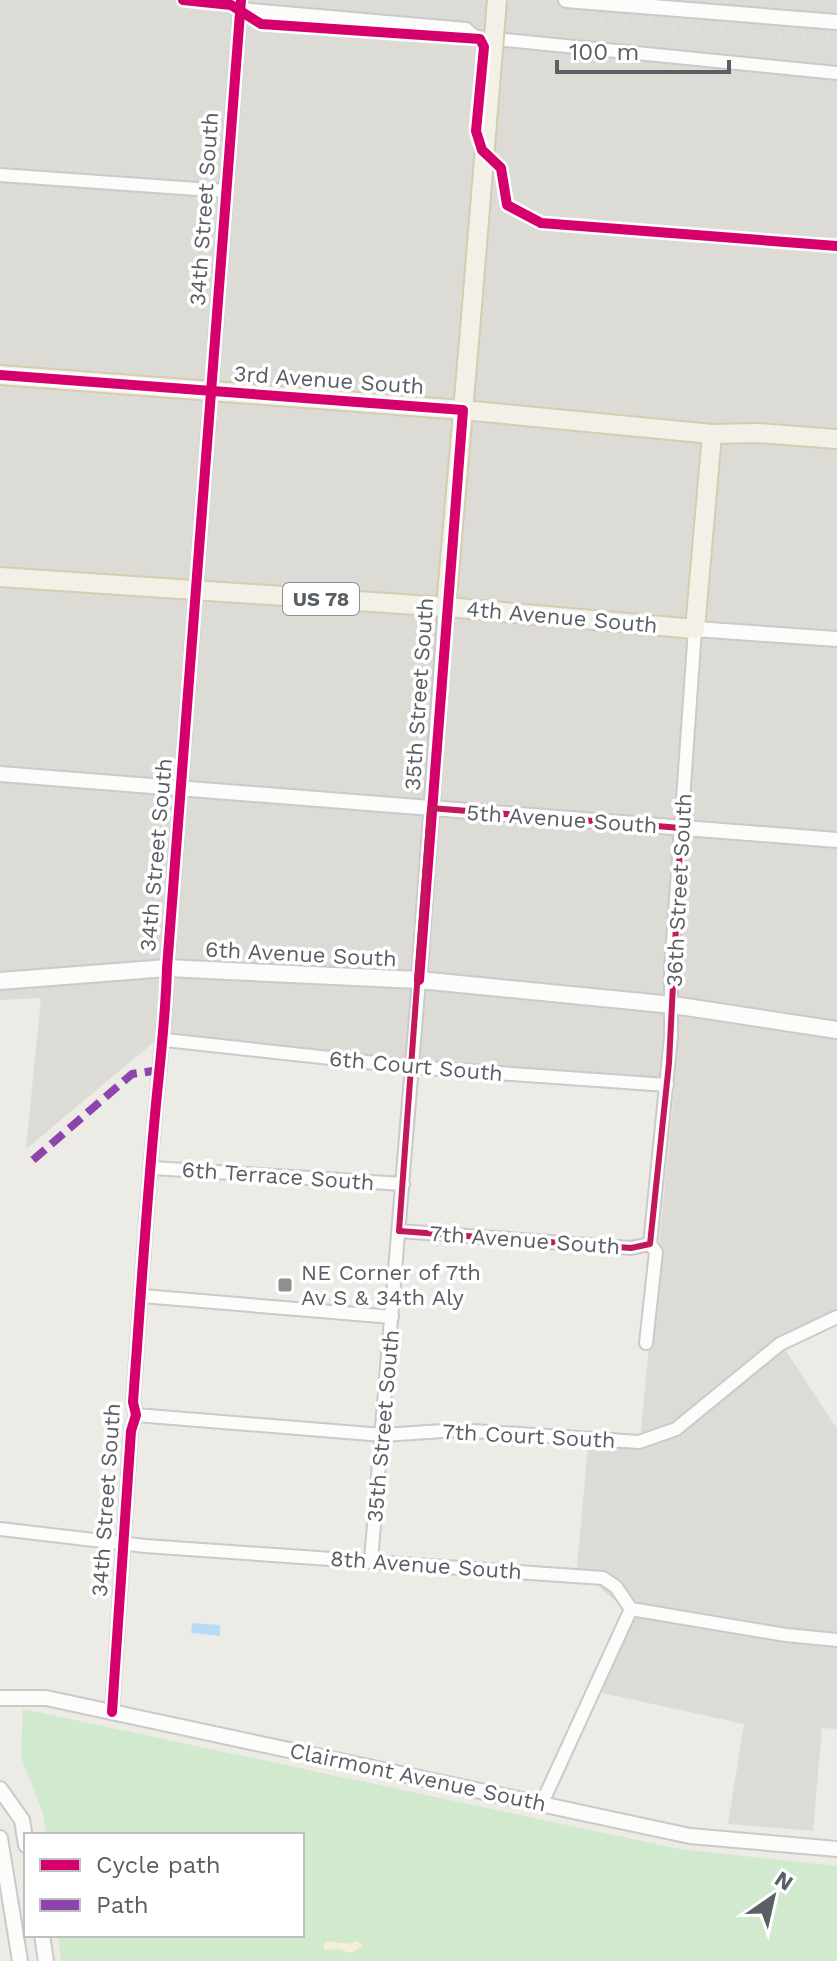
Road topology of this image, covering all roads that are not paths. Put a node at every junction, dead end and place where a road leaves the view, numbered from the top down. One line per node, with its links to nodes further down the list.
1 (497, 0): 10 (main road, 35th Street South, bridge)
2 (566, 0): 4 (street)
3 (241, 5): 5 (street); 7 (street, 34th Street South)
4 (837, 22)
5 (837, 73)
6 (0, 175): 7 (street)
7 (225, 191): 9 (street, 34th Street South)
8 (0, 375): 9 (main road, 3rd Avenue South)
9 (210, 391): 10 (main road, 3rd Avenue South); 14 (street, 34th Street South)
10 (463, 410): 11 (main road, 3rd Avenue South); 15 (main road, 35th Street South)
11 (712, 434): 12 (main road, 3rd Avenue South); 16 (main road, 36th Street South)
12 (837, 439)
13 (0, 577): 14 (main road, 4th Avenue South / US 78)
14 (196, 591): 15 (main road, 4th Avenue South / US 78); 19 (street, 34th Street South)
15 (446, 607): 16 (main road, 4th Avenue South / US 78); 20 (street, 35th Street South)
16 (695, 629): 17 (street, 4th Avenue South); 21 (street, 36th Street South)
17 (837, 639)
18 (0, 774): 19 (street, 5th Avenue South)
19 (182, 787): 20 (street, 5th Avenue South); 23 (street, 34th Street South)
20 (430, 808): 21 (street, 5th Avenue South); 24 (street, 35th Street South)
21 (681, 828): 22 (street, 5th Avenue South); 26 (street, 36th Street South)
22 (837, 840)
23 (167, 968): 24 (main road, 6th Avenue South); 25 (main road, 6th Avenue South); 28 (street, 34th Street South)
24 (419, 980): 26 (main road, 6th Avenue South); 29 (street, 35th Street South)
25 (0, 981)
26 (673, 1005): 27 (main road, 6th Avenue South); 30 (street, 36th Street South)
27 (837, 1030)
28 (165, 1040): 29 (street, 6th Court South); 31 (street, 34th Street South)
29 (413, 1067): 30 (street, 6th Court South); 32 (street, 35th Street South)
30 (667, 1085): 34 (street, 36th Street South)
31 (153, 1168): 32 (street, 6th Terrace South); 35 (street, 34th Street South)
32 (403, 1184): 33 (street, 35th Street South)
33 (399, 1231): 34 (street, 7th Avenue South); 36 (street, 35th Street South)
34 (650, 1244): 38 (street, 36th Street South)
35 (142, 1296): 36 (street); 39 (street, 34th Street South)
36 (392, 1317): 40 (street, 35th Street South)
37 (837, 1317): 40 (street, 7th Court South)
38 (646, 1343)
39 (136, 1415): 40 (street, 7th Court South); 42 (street, 34th Street South)
40 (383, 1435): 43 (street, 35th Street South)
41 (0, 1529): 42 (street, 8th Avenue South)
42 (123, 1541): 43 (street, 8th Avenue South); 47 (street, 34th Street South)
43 (371, 1561): 44 (street, 8th Avenue South)
44 (631, 1609): 45 (street); 49 (street)
45 (837, 1640)
46 (0, 1698): 47 (street, Clairmont Avenue South)
47 (112, 1712): 49 (street, Clairmont Avenue South)
48 (0, 1789): 50 (street)
49 (542, 1803): 52 (street, Clairmont Avenue South)
50 (24, 1833)
51 (0, 1838): 54 (street)
52 (837, 1849)
53 (42, 1937): 55 (street)
54 (20, 1961)
55 (46, 1961)

